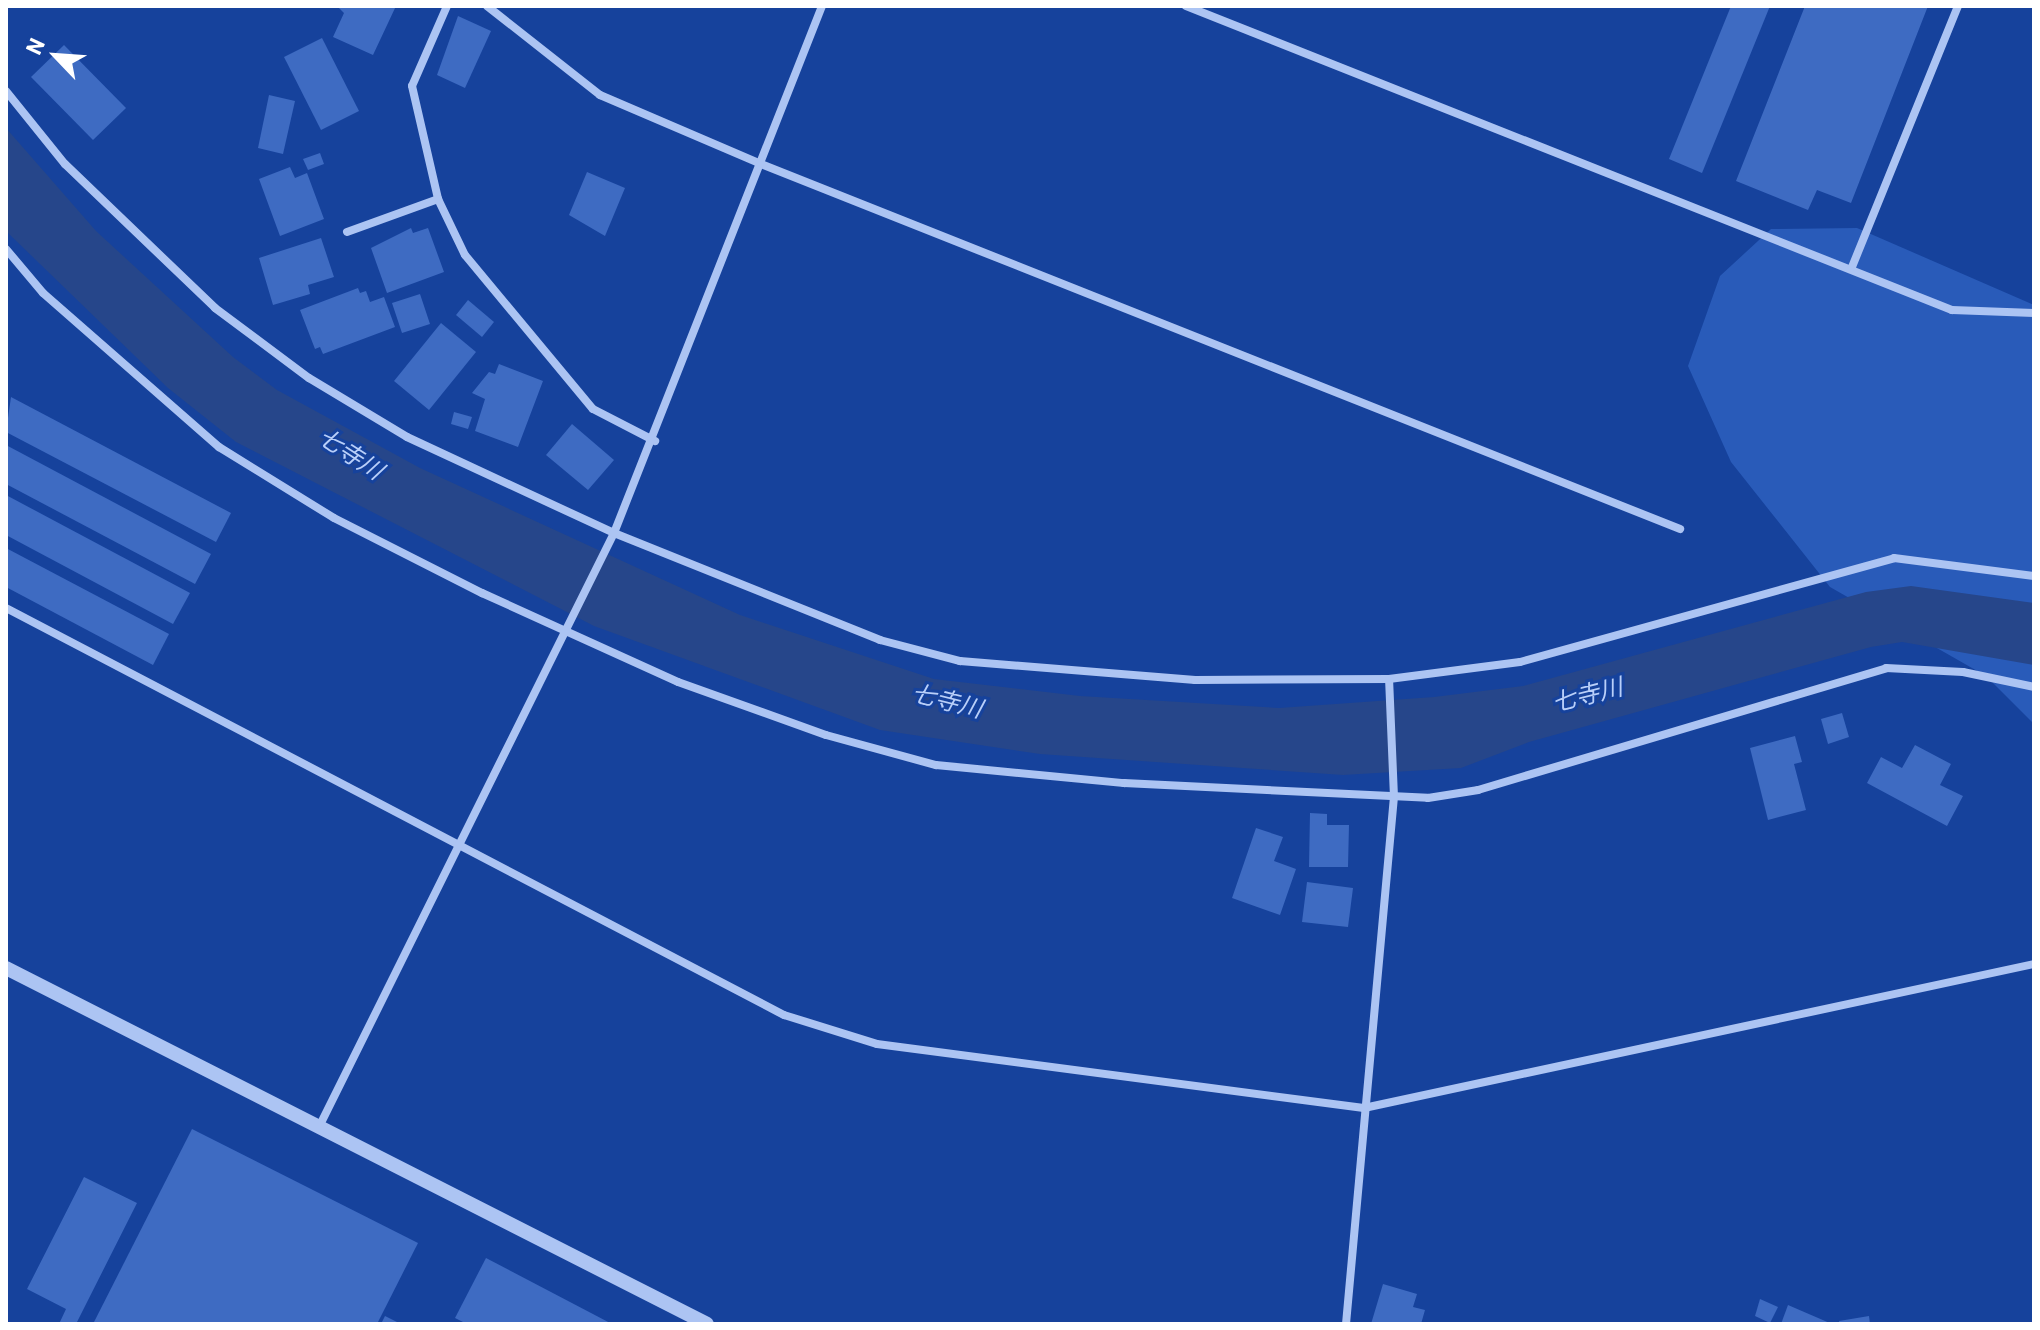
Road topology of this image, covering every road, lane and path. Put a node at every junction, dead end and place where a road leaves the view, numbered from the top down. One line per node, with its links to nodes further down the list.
1 (447, 6): 8 (street)
2 (487, 6): 7 (street)
3 (822, 6): 7 (street)
4 (1186, 6): 11 (street)
5 (1958, 6): 11 (street)
6 (6, 91): 15 (street)
7 (761, 164): 13 (street); 14 (street)
8 (438, 199): 9 (street); 13 (street)
9 (347, 232)
10 (6, 249): 18 (street)
11 (1852, 267): 12 (street)
12 (2034, 313)
13 (655, 441): 15 (street)
14 (1680, 529)
15 (614, 533): 18 (street); 19 (street)
16 (2034, 576): 19 (street)
17 (6, 608): 22 (street)
18 (569, 634): 21 (street); 22 (street)
19 (1389, 679): 21 (street)
20 (2034, 687): 21 (street)
21 (1394, 797): 25 (street)
22 (461, 846): 25 (street); 26 (street)
23 (2034, 964): 25 (street)
24 (6, 968): 26 (street)
25 (1364, 1108): 28 (street)
26 (319, 1127): 27 (street)
27 (707, 1324)
28 (1346, 1324)

